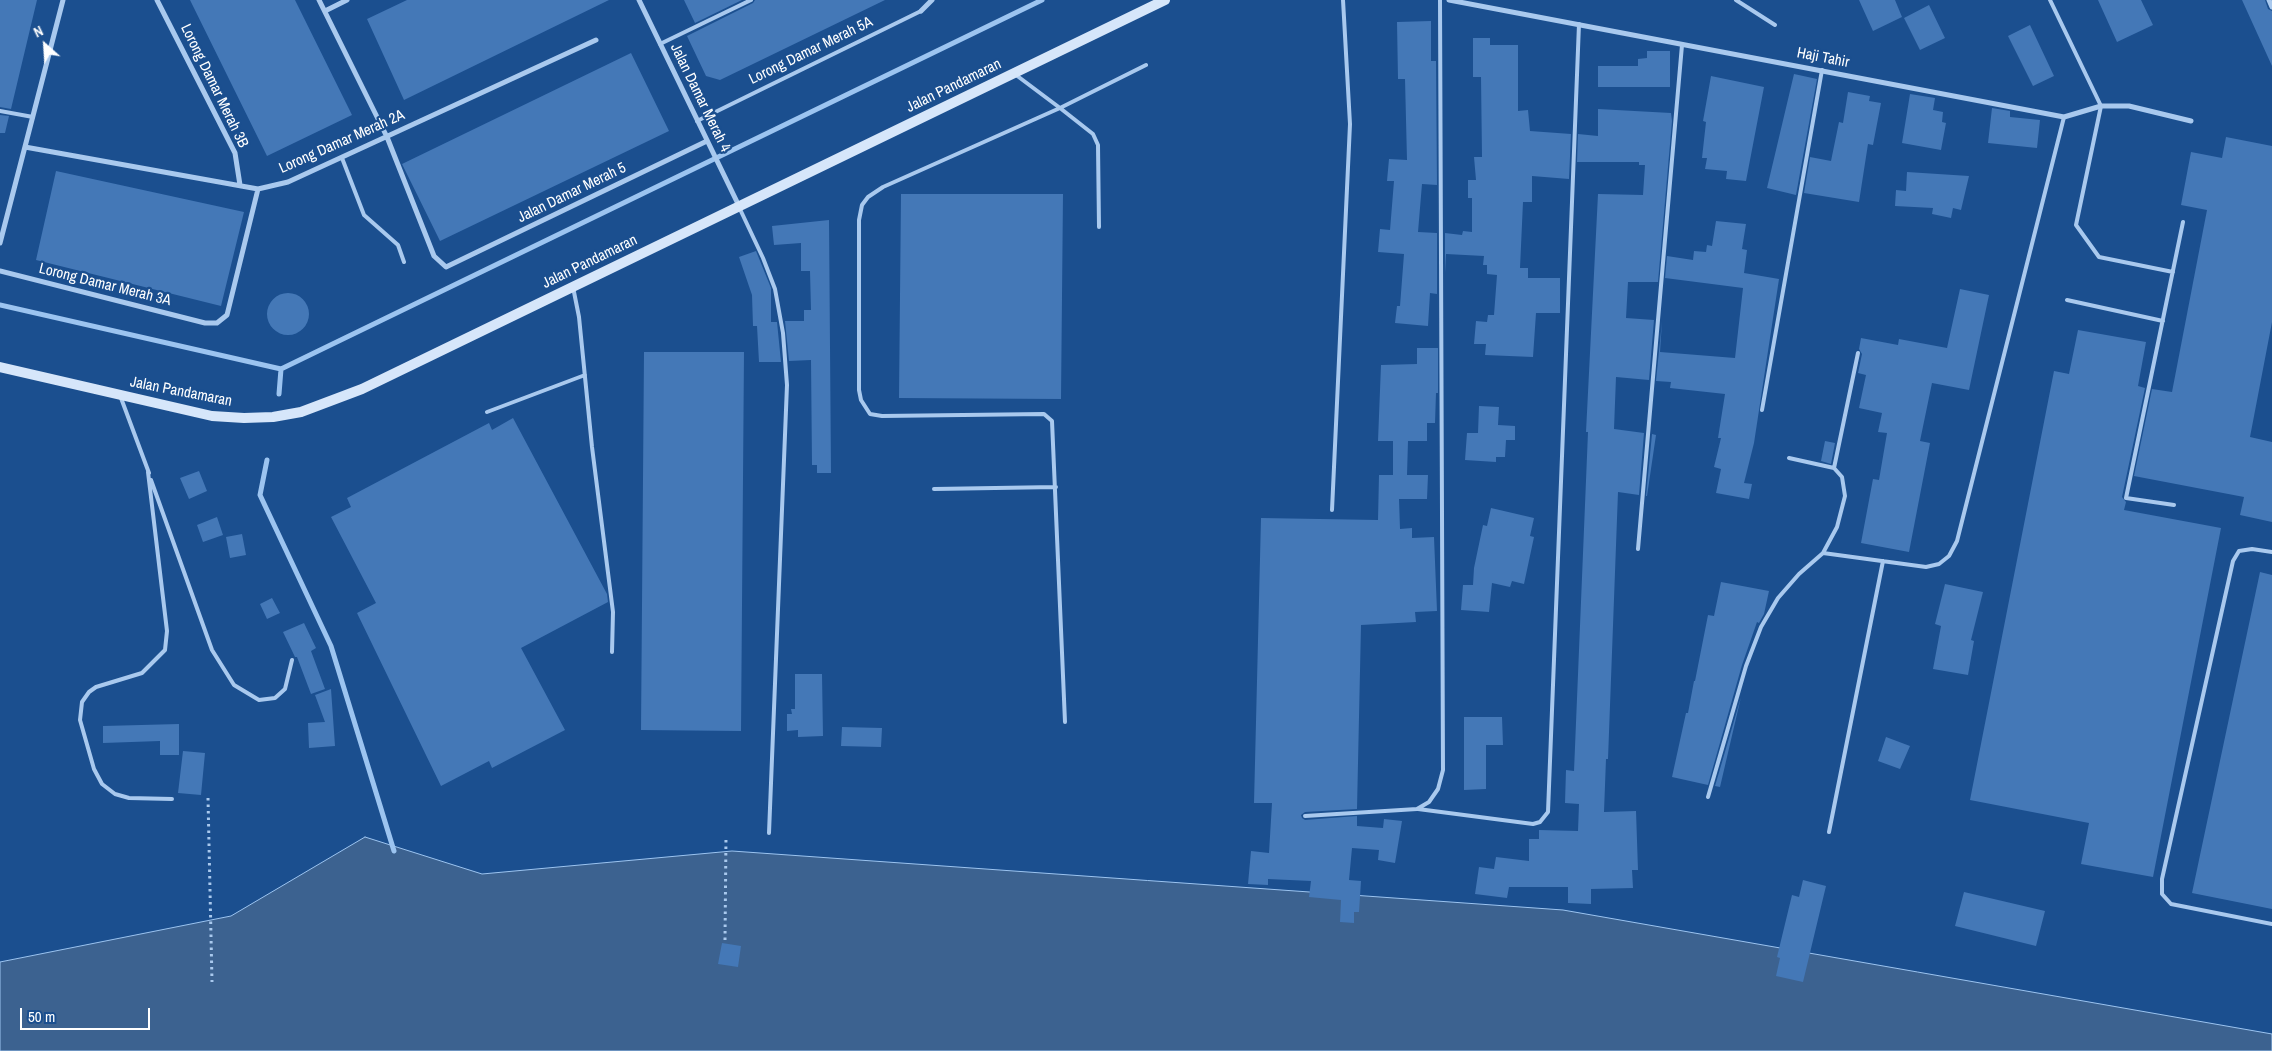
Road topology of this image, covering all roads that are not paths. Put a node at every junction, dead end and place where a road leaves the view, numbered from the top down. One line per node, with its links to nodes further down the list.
1 (63, 0): 29 (street)
2 (157, 0): 37 (street, Lorong Damar Merah 3B)
3 (319, 0): 16 (street)
4 (347, 0): 16 (street)
5 (639, 0): 21 (street, Jalan Damar Merah 4)
6 (751, 0): 21 (lane)
7 (932, 0): 17 (street, Lorong Damar Merah 5A)
8 (1165, 0): 25 (main road, Jalan Pandamaran)
9 (1344, 0): 61 (lane)
10 (1440, 0): 71 (lane)
11 (1449, 0): 18 (street, Haji Tahir)
12 (1736, 0): 19 (lane)
13 (2050, 0): 26 (lane)
14 (2269, 0): 15 (street)
15 (2272, 7)
16 (325, 11): 33 (street)
17 (921, 11): 31 (lane, Lorong Damar Merah 5A)
18 (1579, 24): 22 (street, Haji Tahir); 71 (lane)
19 (1775, 25)
20 (596, 40): 33 (street, Lorong Damar Merah 2A)
21 (660, 44): 31 (street, Jalan Damar Merah 4)
22 (1682, 45): 24 (street, Haji Tahir); 62 (lane)
23 (1146, 65): 27 (lane)
24 (1822, 70): 30 (street, Haji Tahir); 53 (lane)
25 (1014, 74): 27 (lane); 39 (main road, Jalan Pandamaran)
26 (2101, 106): 30 (street, Haji Tahir); 32 (street, Haji Tahir); 45 (lane)
27 (1060, 108): 41 (lane); 58 (lane)
28 (0, 110): 29 (lane)
29 (33, 116): 35 (street)
30 (2064, 117): 65 (lane)
31 (697, 120): 34 (street, Jalan Damar Merah 4)
32 (2190, 121)
33 (386, 137): 34 (street, Jalan Damar Merah 5); 36 (street, Lorong Damar Merah 2A)
34 (708, 141): 39 (street, Jalan Damar Merah 4)
35 (25, 147): 37 (street, Lorong Damar Merah 2A); 42 (street)
36 (342, 158): 38 (street, Lorong Damar Merah 2A); 43 (lane)
37 (240, 185): 38 (street, Lorong Damar Merah 2A)
38 (258, 189): 44 (street, Lorong Damar Merah 3A)
39 (739, 207): 46 (main road, Jalan Pandamaran); 74 (lane)
40 (2184, 222): 45 (lane)
41 (1099, 227)
42 (0, 243)
43 (404, 262)
44 (0, 271)
45 (2172, 272): 48 (lane)
46 (573, 288): 51 (lane); 52 (main road, Jalan Pandamaran)
47 (2067, 300): 48 (lane)
48 (2163, 321): 60 (lane)
49 (1858, 353): 56 (lane)
50 (0, 367): 52 (main road, Jalan Pandamaran)
51 (585, 375): 54 (lane); 66 (lane)
52 (120, 396): 57 (lane)
53 (1762, 410)
54 (487, 412)
55 (1789, 458): 56 (lane)
56 (1834, 468): 64 (lane)
57 (148, 472): 67 (lane); 70 (lane)
58 (1056, 487): 59 (lane); 68 (lane)
59 (934, 489)
60 (2174, 505)
61 (1332, 510)
62 (1638, 549)
63 (2272, 552): 75 (lane)
64 (1823, 553): 65 (lane); 69 (lane)
65 (1883, 561): 73 (lane)
66 (612, 652)
67 (292, 660)
68 (1065, 722)
69 (1708, 797)
70 (172, 799)
71 (1417, 809): 72 (lane)
72 (1305, 816)
73 (1829, 832)
74 (769, 833)
75 (2272, 924)

